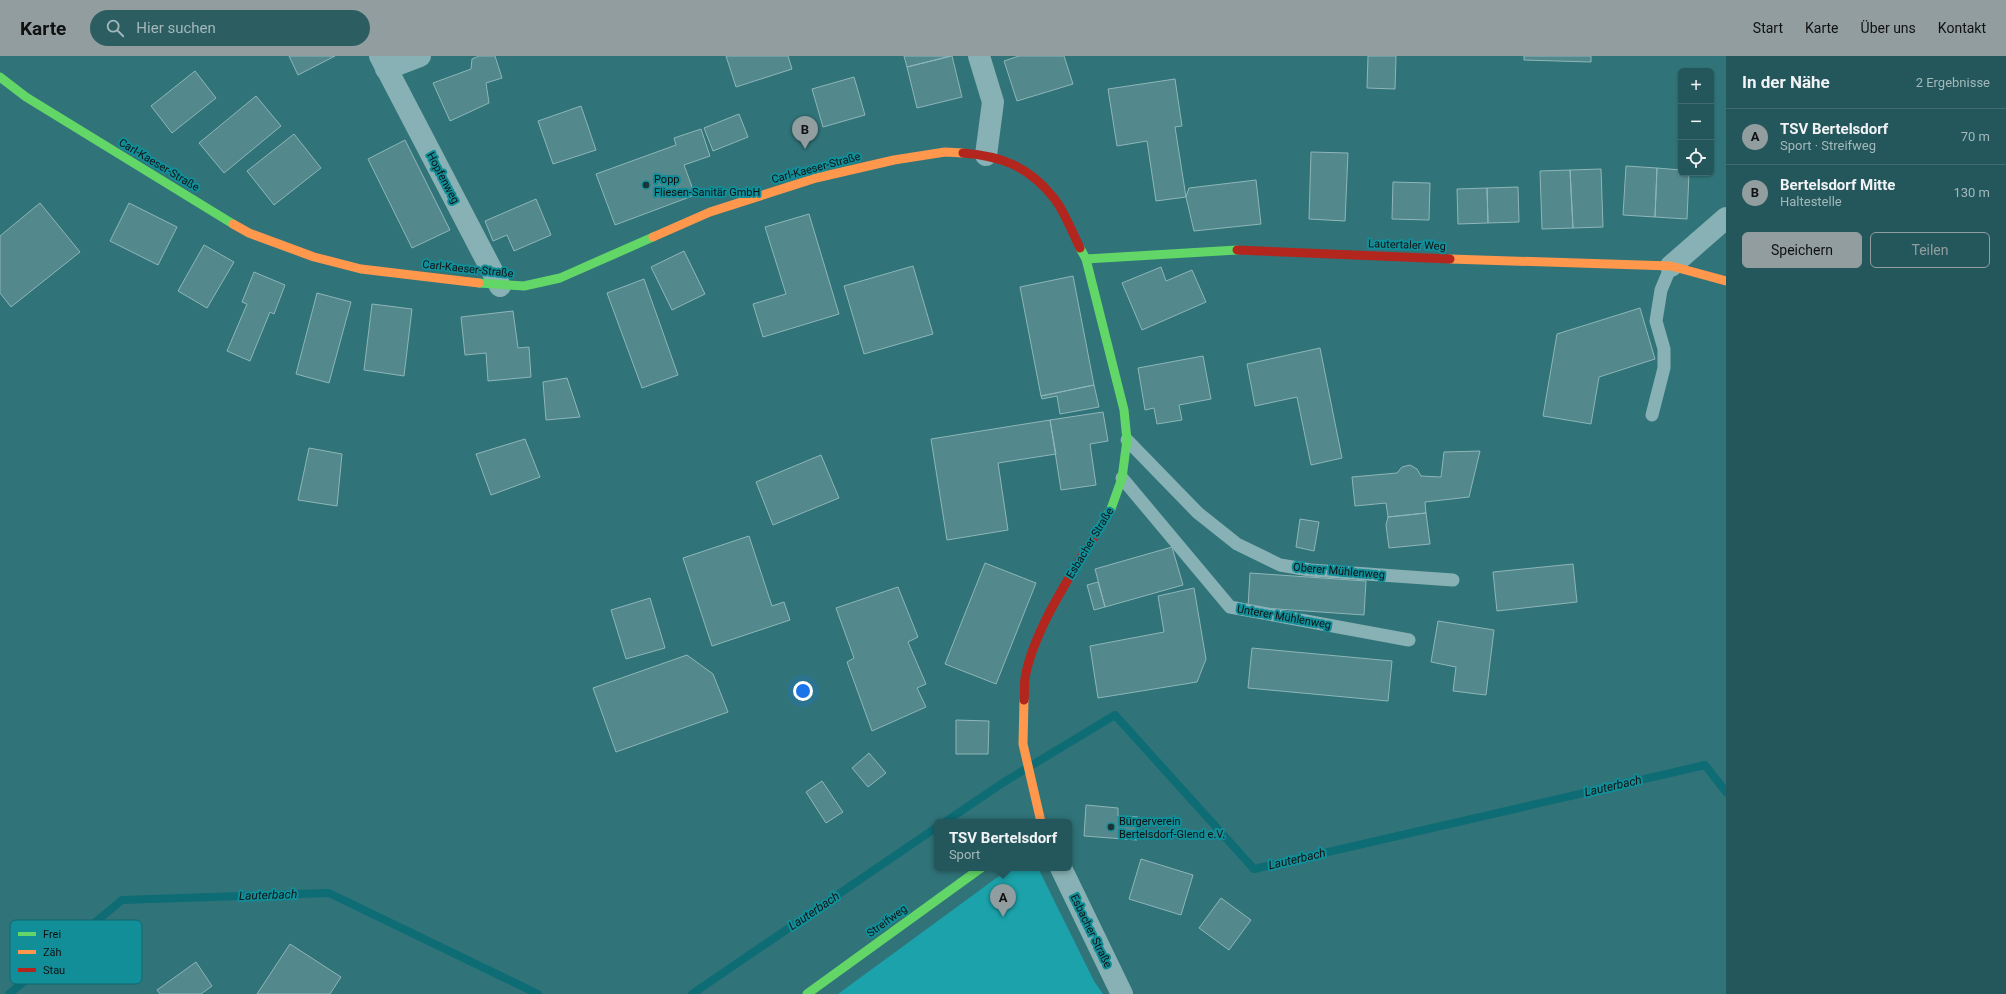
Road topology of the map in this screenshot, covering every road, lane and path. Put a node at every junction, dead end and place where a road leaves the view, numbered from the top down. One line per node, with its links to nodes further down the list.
1 (420, 56): 3 (street, Hopfenweg)
2 (979, 56): 5 (street)
3 (383, 62): 10 (street, Hopfenweg)
4 (0, 77): 10 (street, Carl-Kaeser-Straße)
5 (986, 155): 7 (street, Carl-Kaeser-Straße); 10 (street, Carl-Kaeser-Straße)
6 (1726, 218): 8 (street)
7 (1086, 259): 8 (street, Lautertaler Weg); 12 (street, Esbacher Straße)
8 (1671, 266): 9 (street, Lautertaler Weg); 11 (lane)
9 (1726, 281)
10 (500, 286)
11 (1652, 415)
12 (1127, 440): 13 (street, Esbacher Straße); 14 (lane, Oberer Mühlenweg)
13 (1122, 478): 15 (lane, Unterer Mühlenweg); 16 (street, Esbacher Straße)
14 (1453, 580)
15 (1410, 640)
16 (1040, 819)
17 (977, 871): 19 (street, Streifweg)
18 (1062, 871): 20 (street, Esbacher Straße)
19 (807, 994)
20 (1122, 994)

